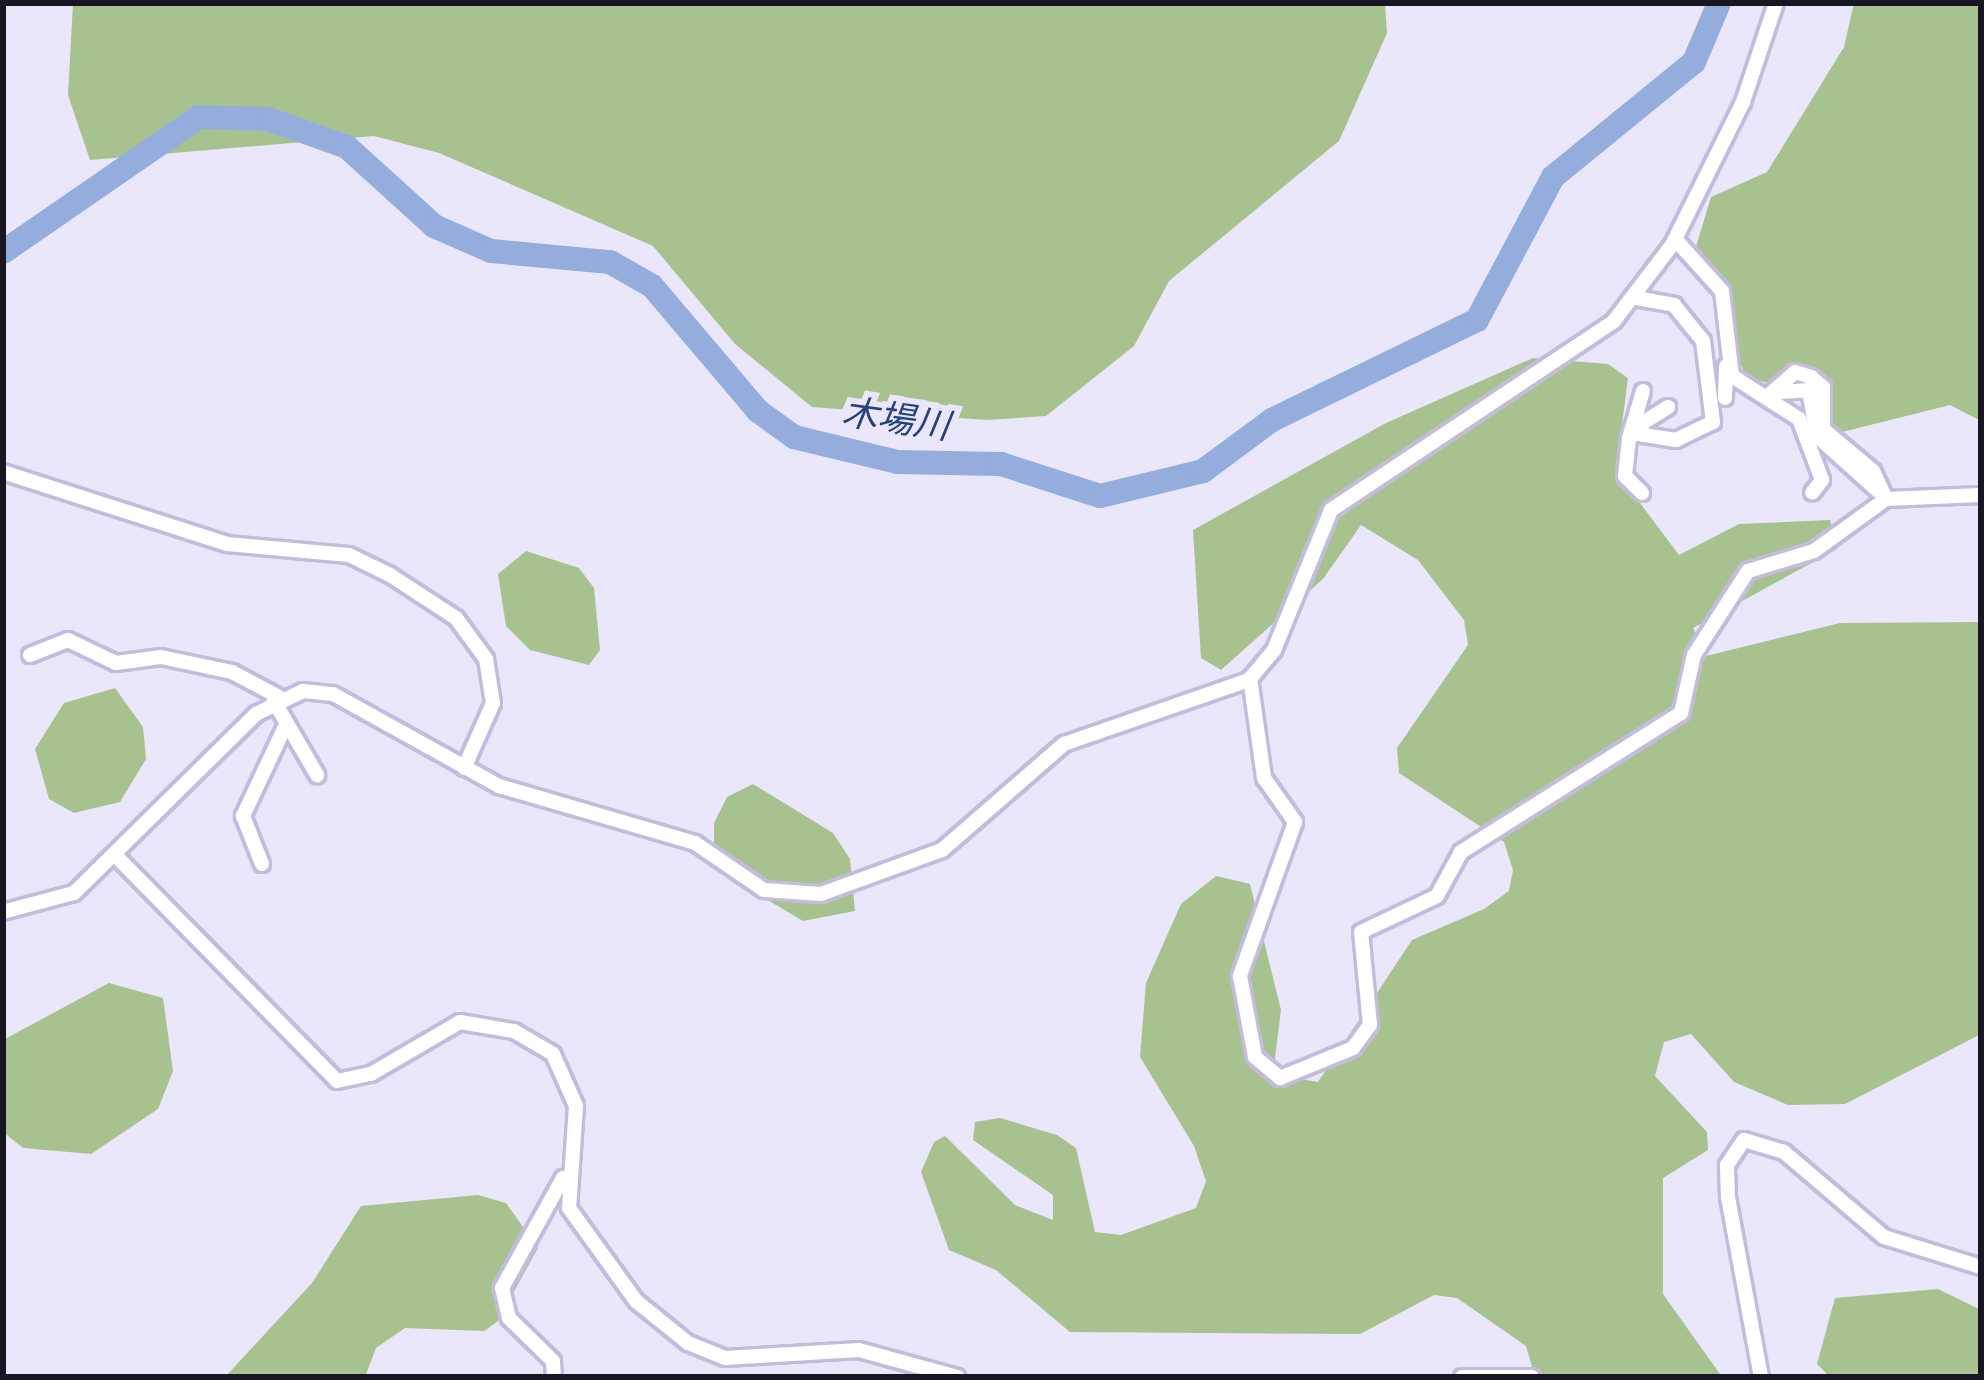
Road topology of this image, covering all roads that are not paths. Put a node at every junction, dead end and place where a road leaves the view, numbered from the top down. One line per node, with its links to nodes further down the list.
1 (1776, 3): 2 (street)
2 (1675, 239): 3 (street); 4 (street)
3 (1636, 298): 5 (street); 17 (street)
4 (1724, 363): 5 (street); 7 (street); 8 (street)
5 (1706, 364): 10 (street)
6 (1643, 392): 10 (street)
7 (1773, 396): 13 (street); 15 (street)
8 (1725, 398)
9 (1668, 407): 10 (street)
10 (1636, 434): 12 (street)
11 (3, 472): 20 (street)
12 (1642, 493)
13 (1812, 493)
14 (1981, 495): 15 (street)
15 (1886, 499): 17 (street)
16 (30, 655): 18 (street)
17 (1250, 678): 20 (street)
18 (276, 699): 19 (street); 20 (street); 22 (street)
19 (284, 729): 21 (street); 23 (street)
20 (464, 768)
21 (317, 775)
22 (116, 856): 24 (street); 25 (street)
23 (262, 864)
24 (3, 912)
25 (563, 1178): 27 (street); 28 (street)
26 (1981, 1267): 31 (street)
27 (554, 1377)
28 (957, 1377)
29 (1462, 1377): 30 (street)
30 (1532, 1377)
31 (1762, 1377)

